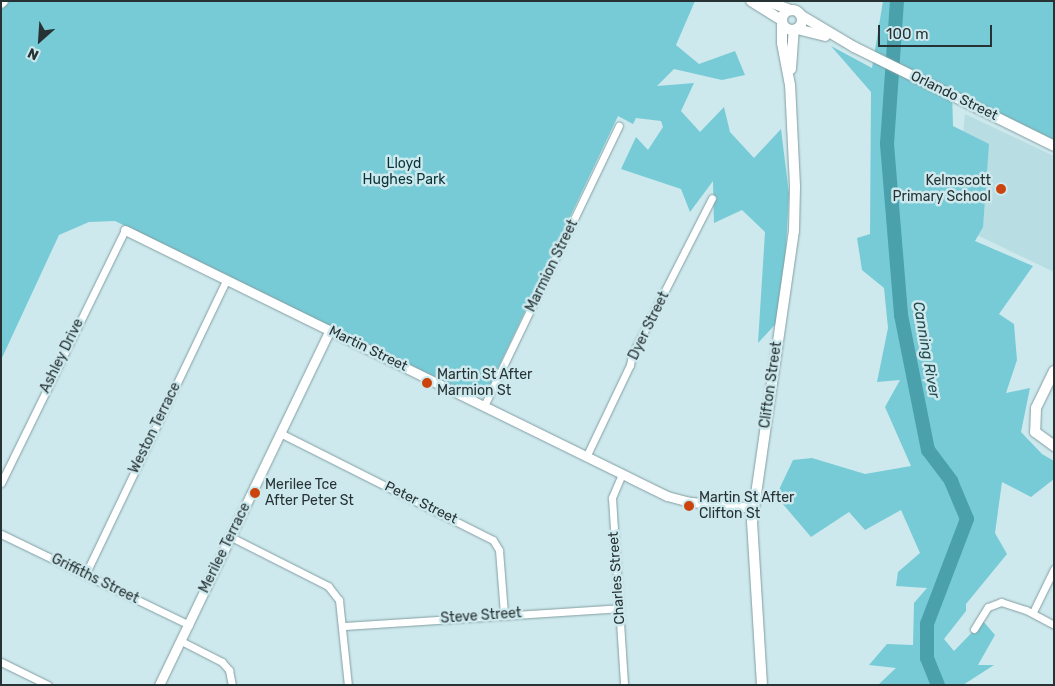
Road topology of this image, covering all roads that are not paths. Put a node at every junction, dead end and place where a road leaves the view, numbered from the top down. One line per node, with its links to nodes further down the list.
1 (752, 1): 5 (main road)
2 (767, 1): 3 (main road)
3 (791, 10): 4 (main road); 5 (main road)
4 (802, 16): 6 (main road); 7 (main road, Orlando Street)
5 (782, 22): 6 (main road); 8 (main road, Clifton Street)
6 (796, 30): 7 (main road, Orlando Street); 8 (main road, Clifton Street)
7 (859, 49): 10 (main road, Orlando Street)
8 (790, 85): 22 (main road, Clifton Street)
9 (619, 126): 16 (street, Marmion Street)
10 (1054, 146)
11 (712, 198): 19 (street, Dyer Street)
12 (125, 230): 13 (street, Martin Street); 21 (street, Ashley Drive)
13 (226, 281): 14 (street, Martin Street); 26 (street, Weston Terrace)
14 (330, 330): 16 (street, Martin Street); 17 (street, Merilee Terrace)
15 (1054, 371): 18 (main road)
16 (484, 406): 19 (street, Martin Street)
17 (280, 433): 24 (street, Merilee Terrace); 29 (street, Peter Street)
18 (1054, 446)
19 (588, 455): 20 (street, Martin Street)
20 (622, 474): 22 (street, Martin Street); 27 (street, Charles Street)
21 (1, 483)
22 (753, 508): 41 (main road, Clifton Street)
23 (1, 534): 26 (street, Griffiths Street)
24 (231, 537): 30 (street, Merilee Terrace); 31 (street)
25 (1054, 568): 28 (street)
26 (85, 575): 30 (street, Griffiths Street)
27 (619, 608): 29 (street, Steve Street); 40 (street, Charles Street)
28 (1033, 612): 32 (street); 33 (street)
29 (504, 614): 31 (street, Steve Street)
30 (189, 625): 34 (street, Merilee Terrace)
31 (344, 626): 39 (street)
32 (1054, 626)
33 (974, 629)
34 (181, 641): 37 (street, Merilee Terrace); 38 (street)
35 (1, 662): 36 (street)
36 (48, 685)
37 (159, 685)
38 (232, 685)
39 (348, 685)
40 (624, 685)
41 (762, 685)

